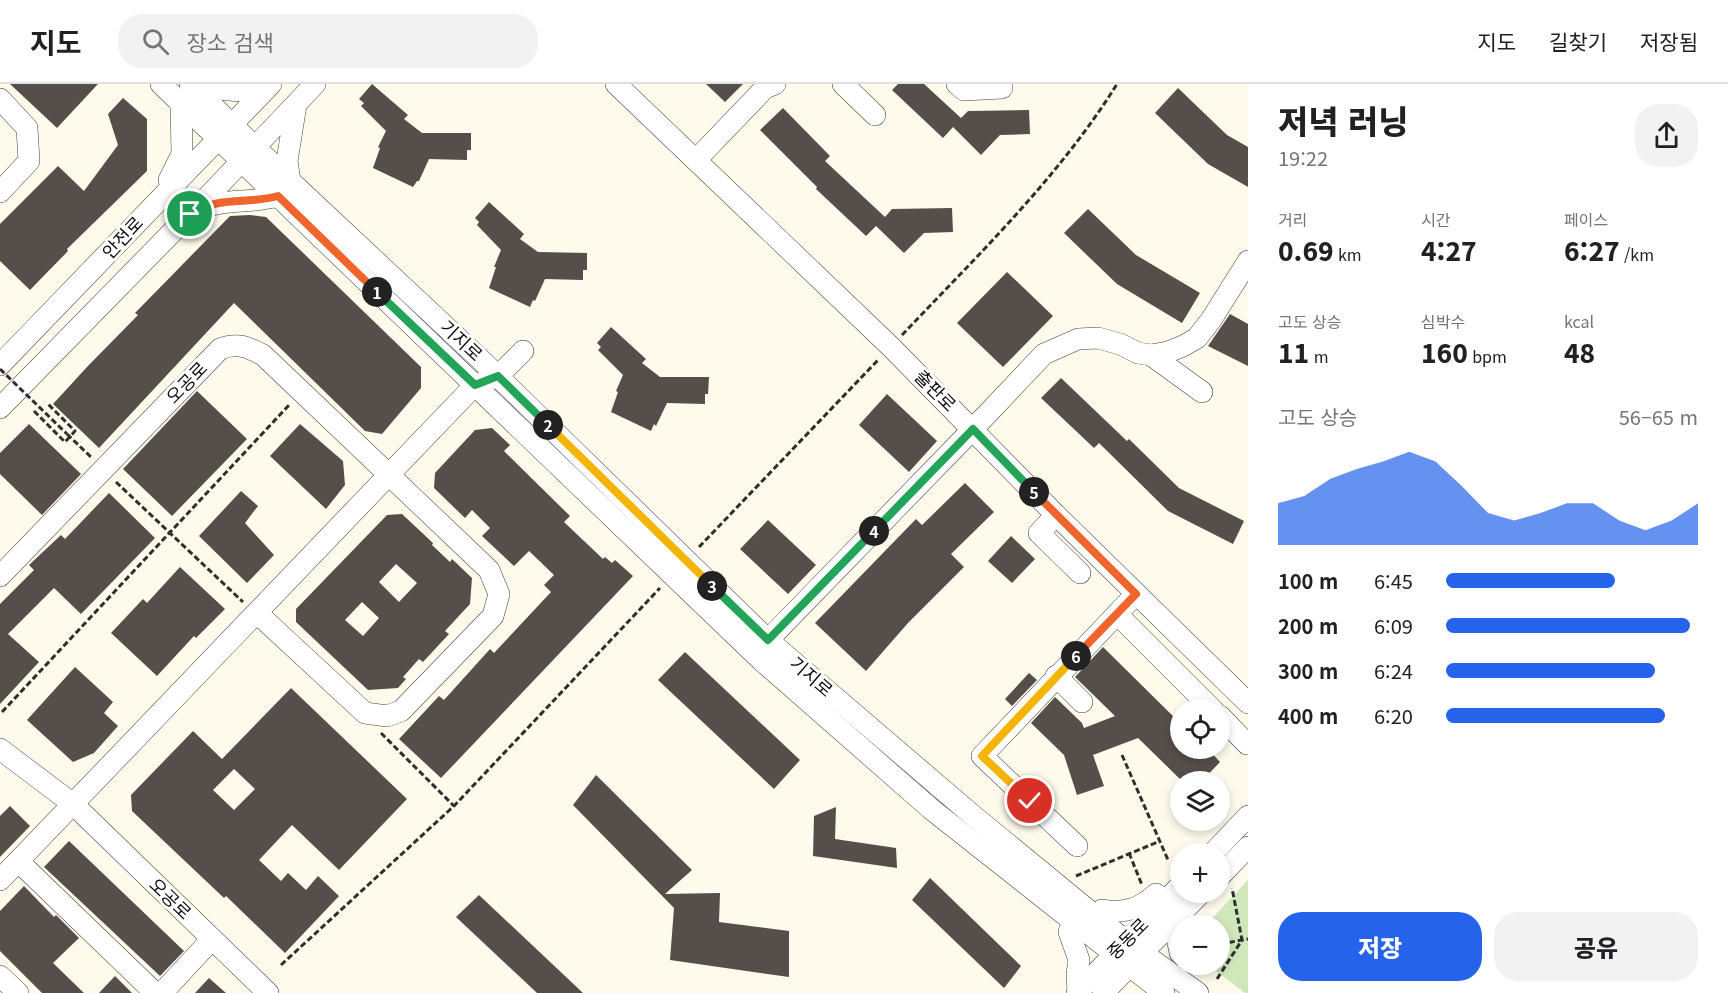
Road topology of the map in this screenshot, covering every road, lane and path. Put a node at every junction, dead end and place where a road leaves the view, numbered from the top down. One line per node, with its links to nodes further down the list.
1 (161, 84): 10 (street, 기지로)
2 (315, 84): 12 (street)
3 (616, 84): 16 (street, 출판로)
4 (775, 84): 16 (street)
5 (843, 84): 13 (street)
6 (957, 84): 9 (street)
7 (1117, 84): 22 (path)
8 (261, 85): 10 (street); 14 (street, 안전로)
9 (1002, 88)
10 (188, 91): 14 (street, 기지로); 19 (street)
11 (0, 99): 18 (street)
12 (296, 105): 15 (street); 17 (street)
13 (875, 115)
14 (225, 131): 15 (street, 기지로); 19 (street, 안전로)
15 (248, 155): 17 (street, 기지로); 20 (street)
16 (696, 160): 22 (street, 출판로)
17 (284, 188): 20 (street); 26 (street, 기지로); 27 (street, 기지로)
18 (0, 192)
19 (162, 195): 25 (street, 안전로)
20 (190, 214): 31 (street)
21 (1248, 261): 24 (street)
22 (891, 346): 33 (street, 출판로); 39 (path)
23 (523, 351): 26 (street)
24 (1151, 355): 28 (street); 33 (street)
25 (0, 367): 34 (path, bridge)
26 (498, 376): 27 (street); 46 (street, 기지로)
27 (475, 385): 36 (street); 77 (street, 기지로)
28 (1202, 392)
29 (293, 401): 38 (path)
30 (47, 403): 34 (path)
31 (0, 408)
32 (34, 411): 34 (path)
33 (973, 429): 37 (street, 출판로); 46 (street)
34 (69, 435): 35 (path)
35 (103, 469): 36 (street, 오공로); 38 (path); 41 (street, 오공로)
36 (389, 476): 44 (street); 44 (street, 오공로)
37 (1056, 514): 40 (street); 43 (street, 출판로)
38 (170, 532): 44 (path); 51 (path)
39 (697, 549)
40 (1080, 573)
41 (0, 576)
42 (661, 586): 58 (path)
43 (1136, 594): 45 (street); 50 (street, 출판로)
44 (250, 608): 57 (street)
45 (1117, 614): 47 (street); 48 (street)
46 (768, 640): 75 (street, 기지로)
47 (1056, 676): 49 (street); 62 (street)
48 (1202, 699)
49 (1082, 702)
50 (1248, 703)
51 (2, 712)
52 (1230, 726): 54 (street)
53 (379, 732): 58 (path)
54 (1247, 744)
55 (0, 749): 57 (street, 오공로)
56 (1122, 755): 60 (path)
57 (73, 804): 66 (street); 78 (street, 오공로)
58 (454, 806): 83 (path)
59 (1248, 816): 61 (street)
60 (1160, 841): 64 (path); 65 (path)
61 (1222, 843)
62 (1077, 846)
63 (1248, 847): 67 (street)
64 (1129, 853): 68 (path); 70 (path)
65 (1168, 860)
66 (18, 861): 69 (street); 91 (street)
67 (1230, 873)
68 (1072, 878)
69 (0, 880)
70 (1143, 887)
71 (1230, 898): 80 (path)
72 (1174, 903): 74 (street, 중동로)
73 (1181, 903): 74 (street, 중동로)
74 (1173, 907): 75 (street); 76 (street); 82 (street, 중동로)
75 (1095, 915): 82 (street, 기지로)
76 (1179, 915)
77 (1073, 922): 82 (street, 기지로); 88 (street)
78 (212, 939): 92 (street); 93 (street, 오공로)
79 (1248, 939): 80 (path)
80 (1242, 940): 81 (path); 86 (path)
81 (1230, 942)
82 (1128, 954): 87 (street, 기지로); 88 (street, 중동로); 89 (street, 기지로); 94 (street, 중동로)
83 (281, 965)
84 (1190, 975): 87 (street)
85 (0, 976): 90 (street)
86 (1217, 979)
87 (1194, 990)
88 (1077, 992)
89 (1158, 992)
90 (18, 993)
91 (155, 993)
92 (162, 993)
93 (268, 993)
94 (1103, 993)

